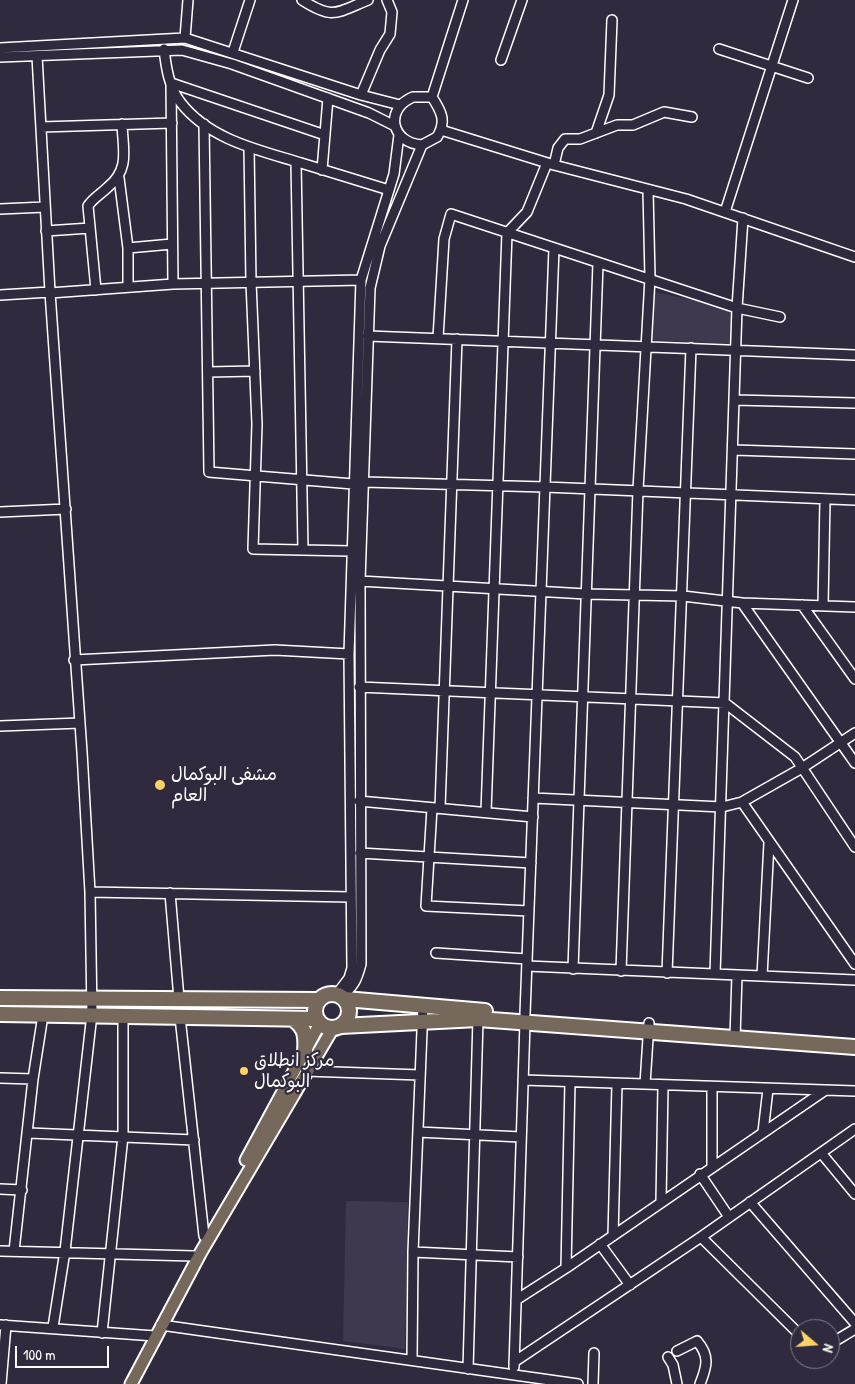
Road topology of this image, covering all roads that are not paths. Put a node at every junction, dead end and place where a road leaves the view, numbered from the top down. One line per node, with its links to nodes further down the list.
1 (188, 0): 10 (street)
2 (250, 0): 14 (street)
3 (302, 0): 4 (street)
4 (368, 0)
5 (387, 0): 21 (street)
6 (463, 0): 22 (street)
7 (522, 0): 17 (street)
8 (793, 0): 18 (street)
9 (612, 20): 32 (street)
10 (185, 38): 11 (street); 14 (street)
11 (0, 48)
12 (164, 49): 15 (street); 20 (street); 23 (street)
13 (719, 49): 18 (street)
14 (233, 52): 21 (street)
15 (36, 56): 16 (street); 30 (street)
16 (0, 57)
17 (501, 60)
18 (772, 66): 19 (street); 45 (street)
19 (808, 78)
20 (171, 83): 26 (street); 28 (street); 33 (street)
21 (361, 95): 24 (street)
22 (432, 97): 24 (street); 31 (street)
23 (328, 98): 29 (street); 33 (street)
24 (400, 105): 29 (street)
25 (692, 117): 32 (street)
26 (172, 122): 27 (street); 50 (street)
27 (122, 124): 30 (street); 40 (street)
28 (204, 124): 36 (street); 59 (street)
29 (395, 126): 34 (street)
30 (40, 127): 43 (street)
31 (441, 130): 35 (street); 38 (street)
32 (596, 133): 38 (street)
33 (325, 135): 39 (street)
34 (399, 135): 35 (street); 41 (street)
35 (422, 145): 67 (street)
36 (249, 147): 37 (street); 58 (street)
37 (296, 162): 39 (street); 57 (street)
38 (551, 164): 42 (street); 49 (street)
39 (322, 170): 41 (street)
40 (119, 178): 47 (street); 51 (street)
41 (389, 190): 56 (street)
42 (648, 190): 45 (street); 55 (street)
43 (45, 207): 44 (street); 48 (street)
44 (0, 209)
45 (725, 212): 46 (street)
46 (743, 218): 53 (street); 65 (street)
47 (90, 228): 48 (street); 62 (street)
48 (46, 232): 63 (street)
49 (507, 233): 52 (street); 68 (street); 70 (street)
50 (172, 244): 51 (street); 60 (street)
51 (128, 248): 61 (street)
52 (554, 248): 54 (street); 71 (street)
53 (855, 257)
54 (598, 263): 55 (street); 72 (street)
55 (650, 278): 65 (street); 73 (street)
56 (361, 280): 57 (street); 86 (street)
57 (298, 281): 58 (street); 84 (street)
58 (251, 282): 59 (street); 77 (street)
59 (206, 283): 60 (street); 78 (street)
60 (173, 284): 61 (street)
61 (128, 287): 62 (street)
62 (96, 290): 63 (street)
63 (50, 293): 64 (street); 96 (street)
64 (0, 295)
65 (737, 308): 66 (street); 75 (street)
66 (780, 317)
67 (368, 336): 68 (street); 85 (street)
68 (438, 338): 69 (street)
69 (457, 339): 70 (street); 87 (street)
70 (503, 340): 71 (street); 88 (street)
71 (550, 342): 72 (street); 89 (street)
72 (595, 344): 73 (street); 90 (street)
73 (644, 346): 74 (street); 91 (street)
74 (691, 348): 75 (street); 92 (street)
75 (737, 349): 76 (street); 79 (street)
76 (855, 355)
77 (255, 371): 78 (street); 83 (street)
78 (208, 372): 83 (street)
79 (735, 400): 80 (street); 81 (street)
80 (855, 403)
81 (734, 450): 82 (street); 93 (street)
82 (855, 454)
83 (256, 476): 84 (street); 98 (street)
84 (302, 480): 86 (street); 98 (street)
85 (364, 482): 87 (street); 100 (street)
86 (353, 484): 99 (street)
87 (452, 484): 88 (street); 101 (street)
88 (498, 485): 89 (street); 102 (street)
89 (545, 486): 90 (street); 103 (street)
90 (590, 488): 91 (street); 104 (street)
91 (638, 490): 92 (street); 105 (street)
92 (686, 492): 93 (street); 106 (street)
93 (732, 494): 94 (street); 107 (street)
94 (826, 500): 95 (street); 110 (street)
95 (855, 500)
96 (66, 509): 97 (street); 113 (street)
97 (0, 512)
98 (303, 550): 99 (street)
99 (351, 551): 112 (street)
100 (360, 581): 101 (street); 115 (street)
101 (448, 586): 102 (street); 116 (street)
102 (494, 589): 103 (street); 117 (street)
103 (541, 591): 104 (street); 118 (street)
104 (586, 594): 105 (street); 119 (street)
105 (634, 595): 106 (street); 120 (street)
106 (683, 596): 107 (street); 121 (street)
107 (728, 602): 108 (street); 122 (street)
108 (742, 603): 109 (street); 126 (street)
109 (802, 606): 110 (street); 114 (street)
110 (823, 606): 111 (street)
111 (855, 607)
112 (349, 654): 113 (street); 146 (street)
113 (74, 660): 123 (street)
114 (855, 678)
115 (359, 687): 116 (street); 130 (street)
116 (444, 691): 117 (street); 136 (street)
117 (490, 693): 118 (street); 137 (street)
118 (537, 695): 119 (street); 129 (street)
119 (583, 697): 120 (street); 131 (street)
120 (630, 699): 121 (street); 133 (street)
121 (678, 701): 122 (street); 134 (street)
122 (724, 703): 128 (street); 135 (street)
123 (80, 724): 124 (street); 144 (street)
124 (0, 726)
125 (855, 733): 126 (street)
126 (841, 743): 127 (street); 128 (street)
127 (855, 763)
128 (802, 768): 132 (street); 140 (street)
129 (533, 798): 131 (street); 138 (street)
130 (359, 801): 136 (street); 141 (street)
131 (579, 801): 133 (street); 151 (street)
132 (742, 802): 135 (street); 139 (street)
133 (626, 803): 134 (street); 152 (street)
134 (674, 803): 135 (street); 153 (street)
135 (722, 807): 154 (street)
136 (436, 808): 137 (street); 142 (street)
137 (486, 812): 138 (street)
138 (533, 817): 143 (street)
139 (769, 844): 150 (street); 156 (street)
140 (855, 847)
141 (360, 853): 142 (street); 158 (street)
142 (429, 856): 143 (street); 147 (street)
143 (531, 862): 147 (street)
144 (90, 892): 145 (street); 160 (street)
145 (170, 893): 146 (street); 161 (street)
146 (351, 897): 158 (street)
147 (529, 911): 149 (street)
148 (436, 953): 149 (street)
149 (527, 962): 151 (street); 169 (street)
150 (855, 964)
151 (573, 968): 152 (street)
152 (621, 971): 153 (street)
153 (667, 973): 154 (street)
154 (715, 974): 155 (street)
155 (737, 975): 156 (street); 176 (street)
156 (762, 976): 157 (street)
157 (855, 980)
158 (341, 997): 162 (highway); 163 (highway); 174 (highway)
159 (0, 998): 160 (highway)
160 (91, 998): 161 (highway); 165 (street)
161 (179, 999): 162 (highway)
162 (319, 1000): 173 (highway)
163 (423, 1006): 169 (highway); 172 (street)
164 (0, 1014): 166 (highway)
165 (92, 1014): 166 (highway); 167 (highway); 197 (street)
166 (43, 1015): 183 (street)
167 (123, 1015): 168 (highway); 199 (street)
168 (180, 1017): 171 (highway); 201 (street)
169 (525, 1018): 170 (highway); 175 (highway); 184 (street)
170 (478, 1019): 172 (highway); 198 (street)
171 (294, 1020): 173 (highway); 179 (highway)
172 (421, 1020): 174 (highway); 181 (street)
173 (318, 1021): 174 (highway); 179 (main road)
174 (337, 1027): 180 (main road)
175 (649, 1027): 176 (highway); 187 (street)
176 (735, 1034): 177 (highway); 178 (highway)
177 (855, 1038)
178 (855, 1046)
179 (305, 1052): 180 (main road)
180 (300, 1075): 181 (street); 211 (main road); 220 (main road)
181 (420, 1075): 194 (street)
182 (0, 1078): 183 (street)
183 (33, 1079): 196 (street)
184 (523, 1080): 185 (street); 200 (street)
185 (570, 1082): 186 (street); 223 (street)
186 (617, 1084): 187 (street); 212 (street)
187 (645, 1084): 188 (street)
188 (663, 1085): 189 (street); 208 (street)
189 (712, 1087): 190 (street); 203 (street)
190 (768, 1089): 191 (street); 195 (street)
191 (824, 1091): 192 (street); 195 (street)
192 (855, 1091)
193 (855, 1129): 202 (street)
194 (418, 1132): 198 (street); 218 (street)
195 (763, 1132): 203 (street)
196 (29, 1133): 197 (street); 206 (street)
197 (78, 1135): 199 (street); 217 (street)
198 (475, 1135): 200 (street); 221 (street)
199 (124, 1136): 201 (street); 219 (street)
200 (521, 1137): 222 (street)
201 (194, 1140): 211 (street)
202 (822, 1154): 207 (street); 209 (street)
203 (712, 1166): 204 (street)
204 (700, 1174): 208 (street); 210 (street)
205 (0, 1189): 206 (street)
206 (22, 1190): 216 (street)
207 (855, 1194)
208 (661, 1202): 212 (street)
209 (750, 1202): 210 (street); 227 (street)
210 (729, 1217): 213 (street)
211 (204, 1236): 220 (main road)
212 (613, 1236): 214 (street)
213 (702, 1237): 224 (street); 229 (street)
214 (600, 1244): 223 (street); 224 (street)
215 (0, 1251): 216 (street)
216 (14, 1251): 217 (street)
217 (65, 1251): 219 (street); 230 (street)
218 (414, 1252): 221 (street); 238 (street)
219 (110, 1253): 220 (street); 232 (street)
220 (197, 1253): 226 (main road)
221 (472, 1254): 222 (street); 240 (street)
222 (518, 1257): 225 (street)
223 (566, 1268): 225 (street)
224 (630, 1285): 239 (street)
225 (516, 1300): 239 (street)
226 (164, 1321): 233 (main road); 238 (street)
227 (855, 1323)
228 (3, 1325): 230 (street); 242 (street)
229 (790, 1325)
230 (53, 1327): 232 (street)
231 (855, 1329): 234 (street)
232 (102, 1333): 233 (street)
233 (155, 1336): 243 (main road)
234 (840, 1338)
235 (676, 1351): 247 (street)
236 (594, 1353): 245 (street)
237 (668, 1357): 246 (street)
238 (412, 1359): 240 (street)
239 (514, 1362): 241 (street)
240 (468, 1368): 241 (street)
241 (515, 1375): 244 (street)
242 (1, 1384)
243 (131, 1384)
244 (578, 1384)
245 (593, 1384)
246 (677, 1384)
247 (700, 1384)

